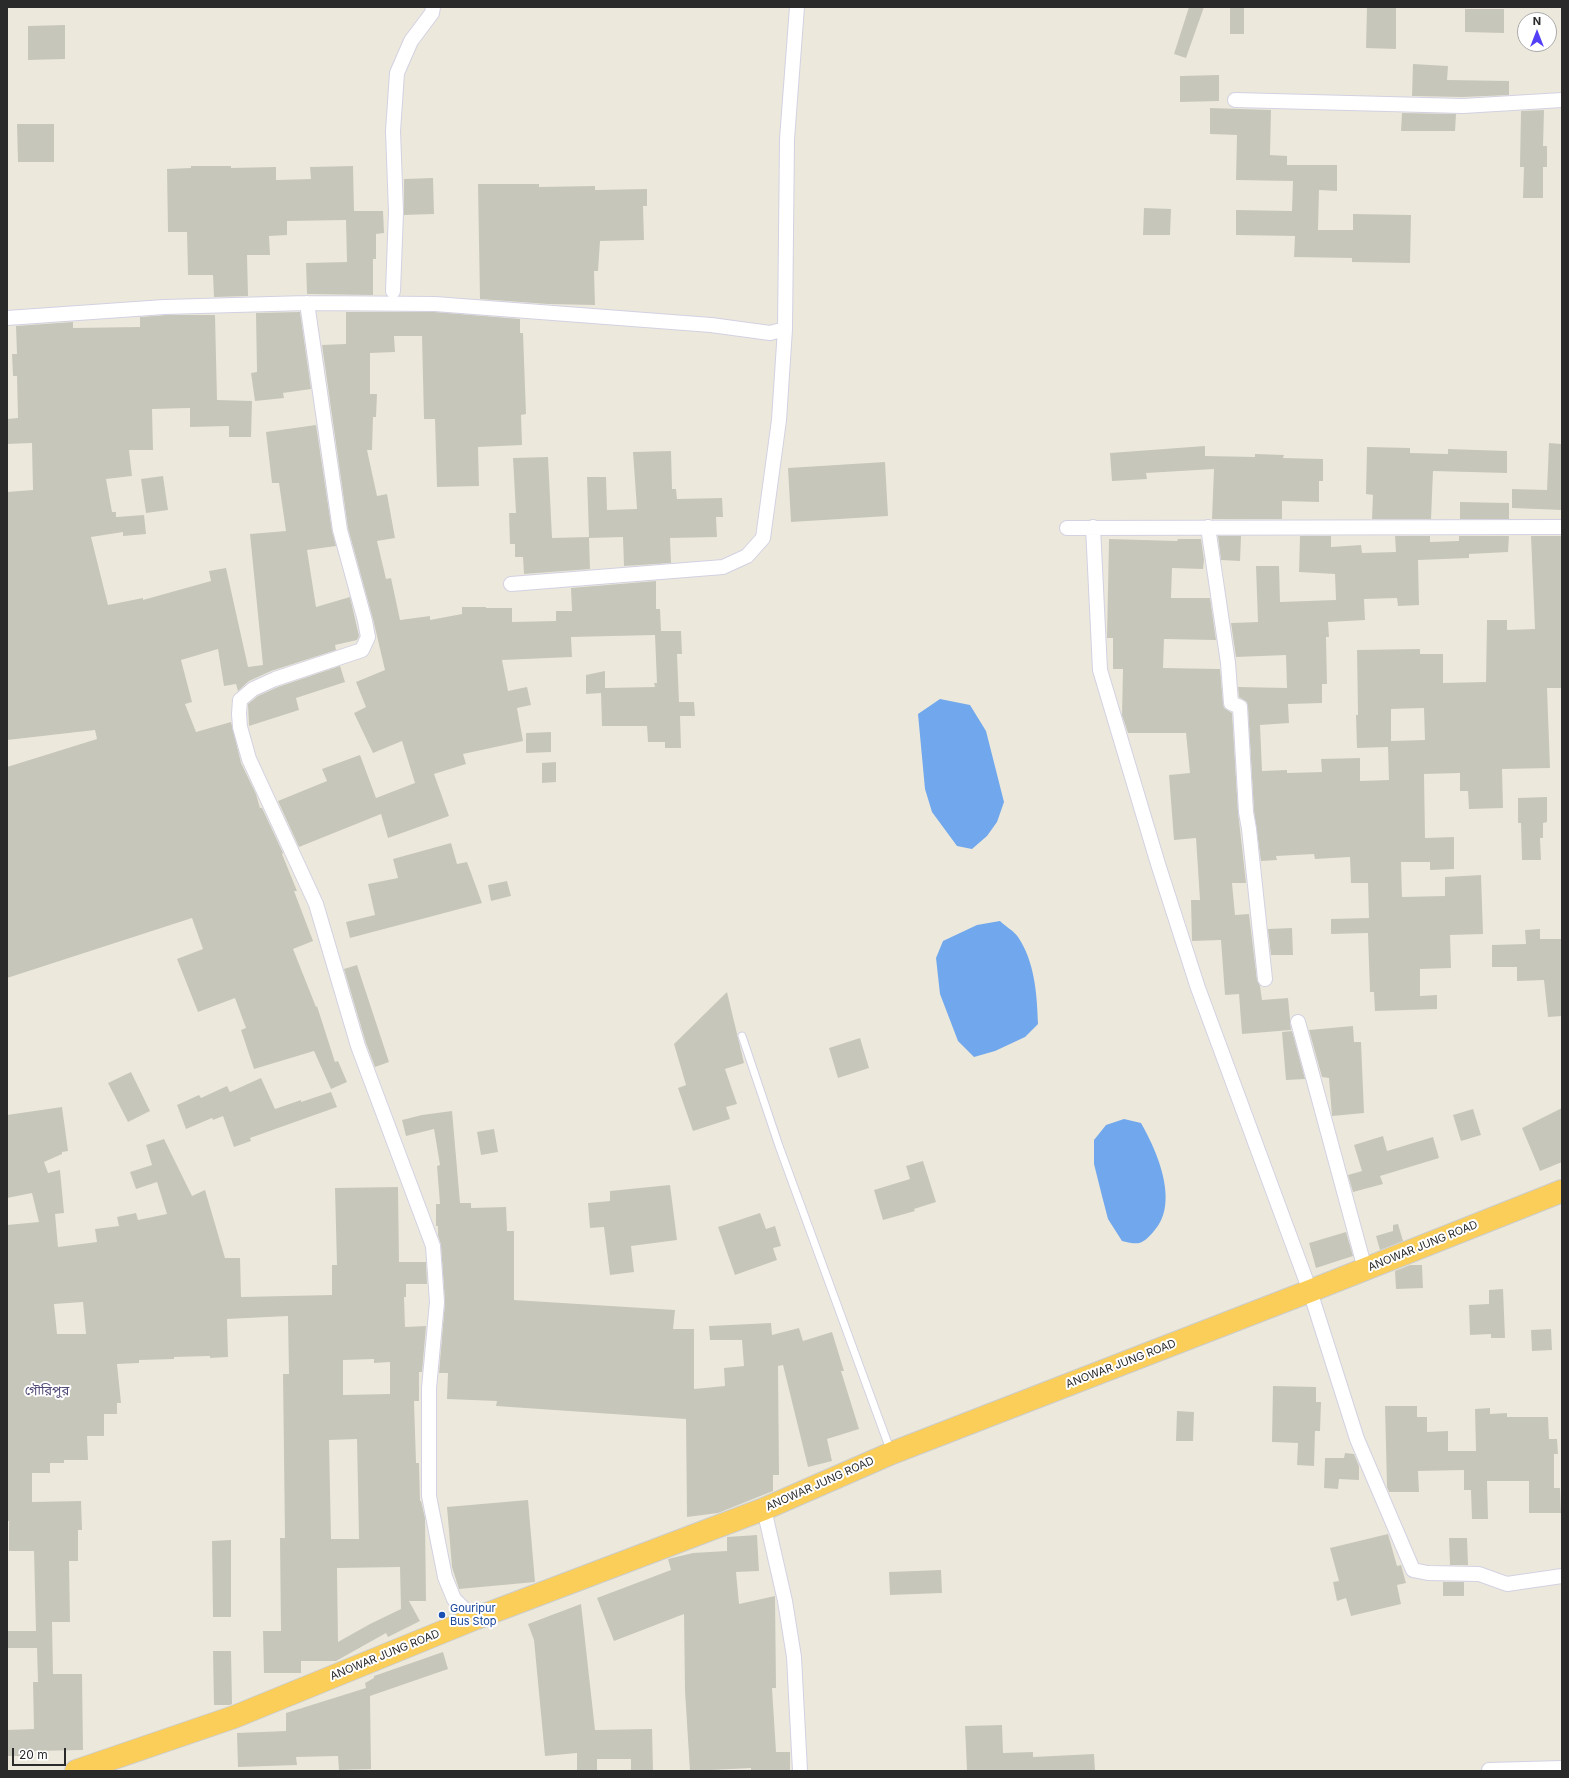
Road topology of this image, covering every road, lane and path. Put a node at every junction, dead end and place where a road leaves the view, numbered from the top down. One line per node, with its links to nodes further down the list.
1 (433, 7): 5 (street)
2 (797, 7): 8 (street)
3 (1235, 100): 4 (street)
4 (1562, 100)
5 (393, 291)
6 (307, 303): 7 (street); 8 (street); 23 (street)
7 (7, 318)
8 (785, 329): 13 (street)
9 (1093, 527): 10 (street); 12 (street); 19 (street)
10 (1208, 527): 11 (street); 14 (street)
11 (1562, 527)
12 (1068, 528)
13 (511, 584)
14 (1265, 979)
15 (1298, 1022): 18 (street)
16 (742, 1036): 20 (lane)
17 (1562, 1191): 18 (highway, ANOWAR JUNG ROAD)
18 (1365, 1269): 19 (highway, ANOWAR JUNG ROAD)
19 (1310, 1292): 20 (highway, ANOWAR JUNG ROAD); 22 (street)
20 (892, 1453): 21 (highway, ANOWAR JUNG ROAD)
21 (764, 1509): 23 (highway, ANOWAR JUNG ROAD); 27 (street)
22 (1562, 1576)
23 (474, 1619): 26 (highway, ANOWAR JUNG ROAD)
24 (1562, 1768): 25 (street)
25 (1490, 1770)
26 (76, 1771)
27 (800, 1771)

